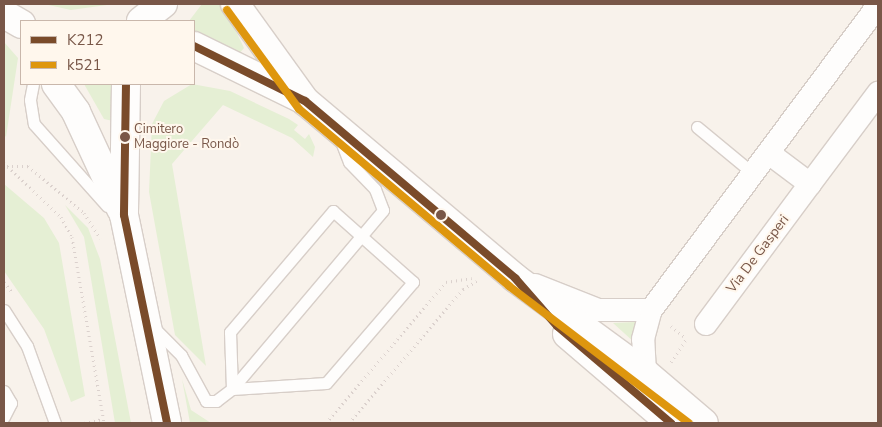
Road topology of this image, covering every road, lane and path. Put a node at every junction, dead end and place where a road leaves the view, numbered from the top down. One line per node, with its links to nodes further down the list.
1 (163, 4): 4 (street)
2 (235, 4): 10 (street)
3 (878, 6): 13 (street)
4 (143, 20)
5 (195, 46): 10 (street)
6 (33, 85): 17 (lane)
7 (57, 85): 17 (street)
8 (126, 85): 17 (street)
9 (878, 93): 16 (street, Via De Gasperi)
10 (305, 101): 11 (street)
11 (335, 126): 18 (lane); 20 (street)
12 (697, 127): 15 (lane)
13 (770, 154): 15 (street); 16 (street)
14 (5, 164): 17 (path); 30 (path)
15 (756, 175): 23 (street)
16 (810, 184): 25 (street, Via De Gasperi)
17 (118, 232): 24 (street)
18 (361, 236): 27 (lane); 27 (lane); 27 (lane)
19 (467, 277): 34 (path)
20 (515, 278): 23 (street); 26 (street); 36 (street)
21 (479, 280): 35 (path)
22 (4, 310): 31 (lane)
23 (652, 310): 26 (street)
24 (146, 320): 27 (lane); 33 (street)
25 (706, 324)
26 (645, 373): 37 (street)
27 (232, 389)
28 (4, 391): 29 (lane)
29 (4, 417)
30 (104, 421): 32 (path)
31 (55, 423)
32 (84, 423)
33 (167, 423)
34 (326, 423)
35 (349, 423)
36 (671, 423)
37 (704, 423)

